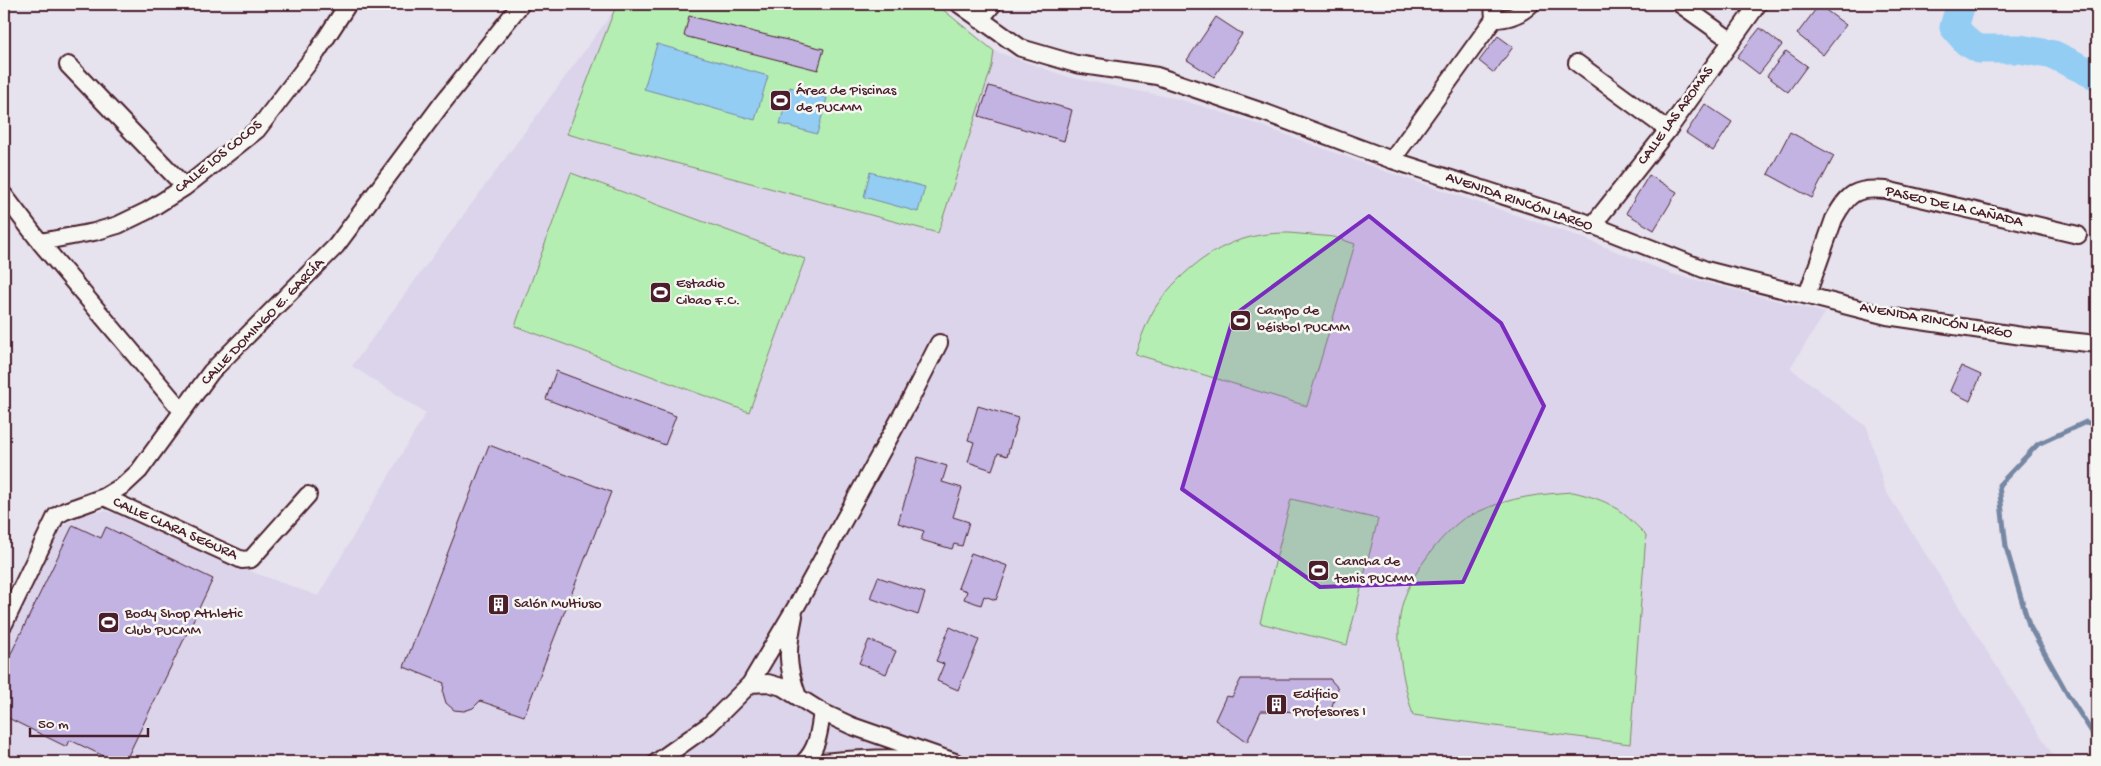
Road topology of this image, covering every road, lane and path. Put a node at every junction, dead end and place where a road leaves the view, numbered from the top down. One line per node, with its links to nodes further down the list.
1 (348, 4): 15 (street, CALLE LOS COCOS)
2 (521, 4): 23 (street, CALLE DOMINGO E. GARCÍA)
3 (960, 4): 9 (street, AVENIDA RINCÓN LARGO)
4 (993, 4): 9 (street)
5 (1531, 4): 8 (street)
6 (1680, 4): 10 (street)
7 (1758, 4): 10 (street, CALLE LAS AROMAS)
8 (1493, 12): 14 (street)
9 (980, 20): 14 (street, AVENIDA RINCÓN LARGO)
10 (1732, 41): 13 (street, CALLE LAS AROMAS)
11 (1577, 63): 13 (street)
12 (68, 66): 15 (street)
13 (1668, 130): 17 (street, CALLE LAS AROMAS)
14 (1392, 160): 17 (street, AVENIDA RINCÓN LARGO)
15 (185, 187): 19 (street, CALLE LOS COCOS)
16 (4, 195): 19 (street)
17 (1592, 226): 20 (street, AVENIDA RINCÓN LARGO)
18 (2078, 235): 20 (street, PASEO DE LA CAÑADA)
19 (40, 242): 23 (street)
20 (1806, 296): 22 (street, AVENIDA RINCÓN LARGO)
21 (939, 343): 26 (street)
22 (2097, 344)
23 (182, 411): 25 (street, CALLE DOMINGO E. GARCÍA)
24 (308, 495): 25 (street, CALLE CLARA SEGURA)
25 (104, 498): 27 (street, CALLE DOMINGO E. GARCÍA)
26 (797, 606): 28 (street); 29 (street)
27 (4, 624)
28 (750, 684): 29 (street); 31 (street)
29 (798, 697): 30 (street)
30 (822, 712): 32 (street); 35 (street)
31 (657, 762)
32 (804, 762)
33 (821, 762): 34 (street)
34 (938, 762)
35 (955, 762)

